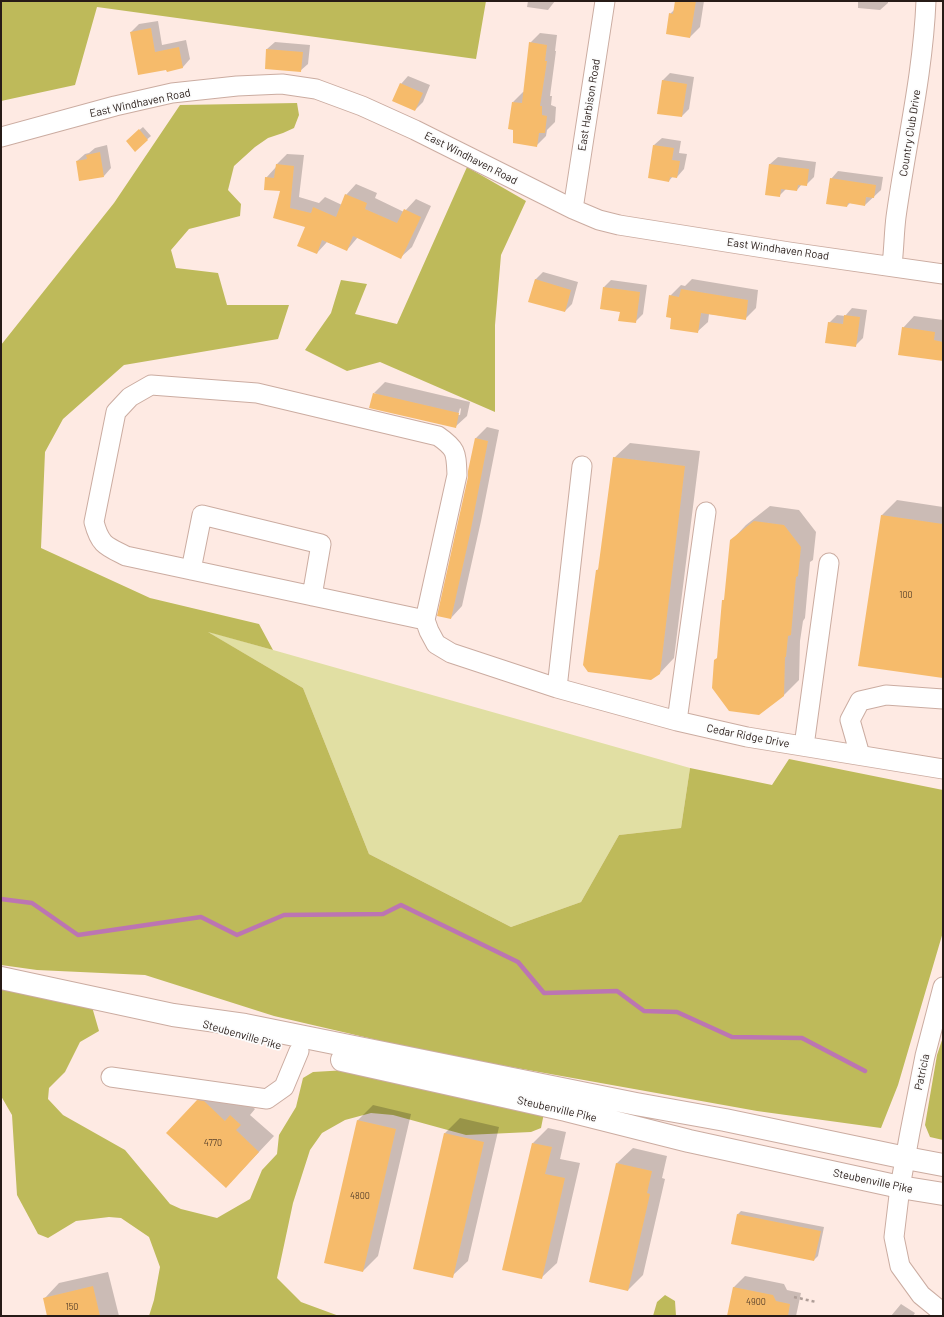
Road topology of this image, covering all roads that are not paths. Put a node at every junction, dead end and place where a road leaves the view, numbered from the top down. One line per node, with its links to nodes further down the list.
1 (605, 1): 4 (street, East Harbison Road)
2 (926, 1): 5 (street, Country Club Drive)
3 (1, 137): 4 (street, East Windhaven Road)
4 (573, 209): 5 (street, East Windhaven Road)
5 (892, 265): 6 (street, East Windhaven Road)
6 (943, 274)
7 (582, 466): 13 (street)
8 (706, 512): 15 (street)
9 (829, 563): 16 (street)
10 (191, 570): 11 (street); 11 (street); 12 (street)
11 (312, 596): 12 (street)
12 (425, 620): 13 (street, Cedar Ridge Drive)
13 (557, 688): 15 (street, Cedar Ridge Drive)
14 (943, 699): 17 (street)
15 (677, 721): 16 (street, Cedar Ridge Drive)
16 (804, 746): 17 (street, Cedar Ridge Drive)
17 (860, 755): 18 (street, Cedar Ridge Drive)
18 (943, 769)
19 (1, 978): 21 (main road, Steubenville Pike)
20 (943, 987): 24 (street, Patricia)
21 (173, 1015): 22 (main road, Steubenville Pike); 24 (main road, Steubenville Pike)
22 (299, 1051): 23 (street); 26 (main road, Steubenville Pike)
23 (111, 1078)
24 (906, 1158): 25 (main road, Steubenville Pike); 26 (street, Patricia)
25 (943, 1165)
26 (900, 1187): 27 (main road, Steubenville Pike); 28 (street, Patricia)
27 (943, 1194)
28 (943, 1313)

